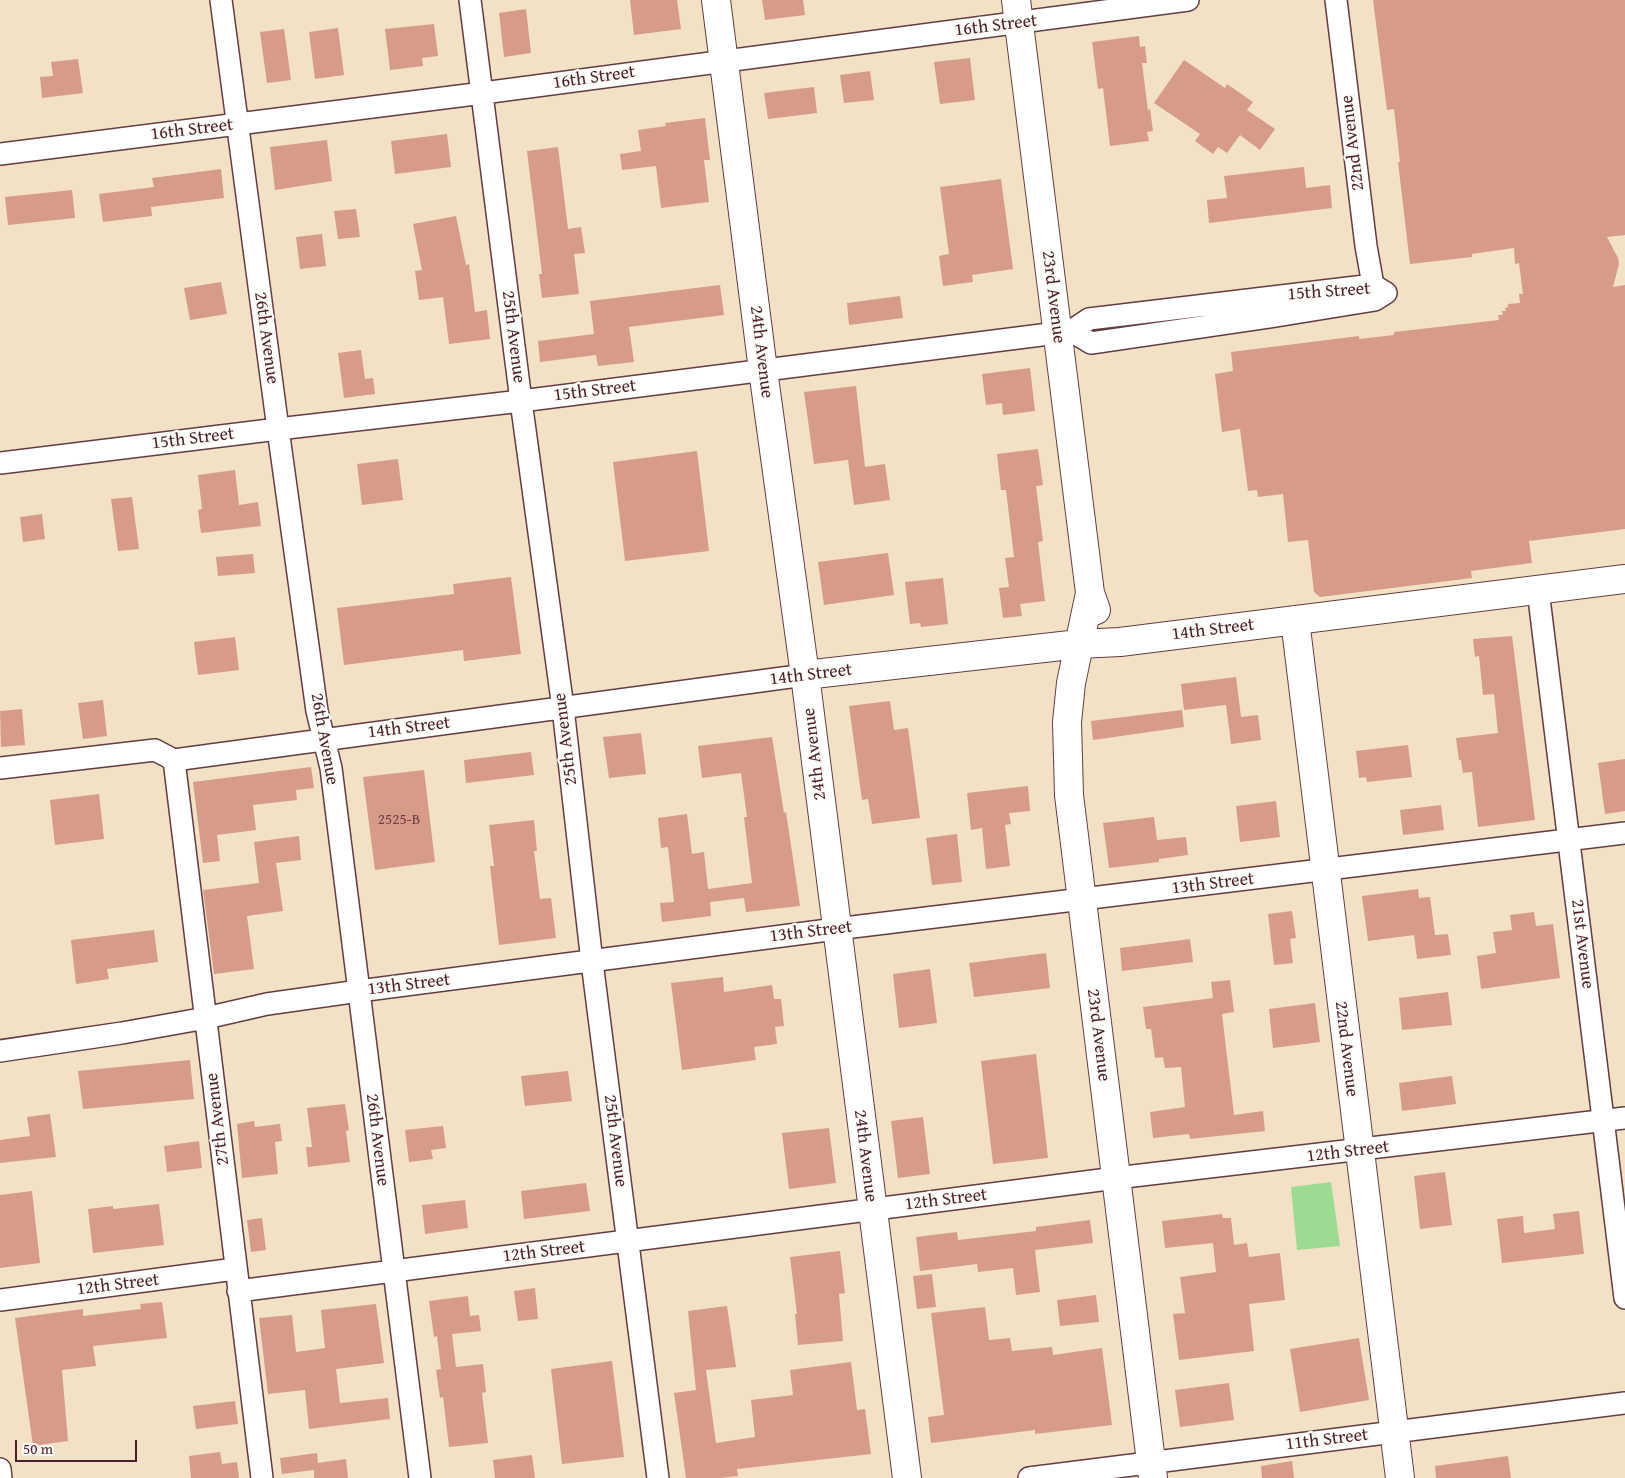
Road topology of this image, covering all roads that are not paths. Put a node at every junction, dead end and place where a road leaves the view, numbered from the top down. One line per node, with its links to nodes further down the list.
1 (221, 0): 9 (street, 26th Avenue)
2 (470, 0): 8 (street, 25th Avenue)
3 (716, 0): 7 (main road, 24th Avenue)
4 (1188, 0): 6 (street, 16th Street)
5 (1336, 0): 11 (street, 22nd Avenue)
6 (1018, 12): 7 (street, 16th Street); 12 (main road, 23rd Avenue)
7 (724, 61): 8 (street, 16th Street); 13 (main road, 24th Avenue)
8 (482, 93): 9 (street, 16th Street); 14 (street, 25th Avenue)
9 (238, 124): 10 (street, 16th Street); 15 (street, 26th Avenue)
10 (0, 154)
11 (1380, 289): 12 (street, 15th Street)
12 (1064, 332): 13 (street, 15th Street); 19 (main road, 23rd Avenue)
13 (763, 370): 14 (street, 15th Street); 23 (main road, 24th Avenue)
14 (521, 401): 15 (street, 15th Street); 24 (street, 25th Avenue)
15 (278, 428): 16 (street, 15th Street); 25 (street, 26th Avenue)
16 (0, 463)
17 (1625, 579): 18 (main road, 14th Street)
18 (1538, 590): 20 (main road, 14th Street); 29 (street, 21st Avenue)
19 (1090, 593): 21 (main road, 23rd Avenue); 22 (main road, 23rd Avenue)
20 (1295, 620): 21 (main road, 14th Street); 30 (main road, 22nd Avenue)
21 (1120, 642): 22 (main road, 14th Street)
22 (1079, 644): 23 (main road, 14th Street); 31 (main road, 23rd Avenue)
23 (805, 675): 24 (street, 14th Street); 32 (main road, 24th Avenue)
24 (563, 708): 25 (street, 14th Street); 33 (street, 25th Avenue)
25 (324, 739): 26 (street, 14th Street); 34 (street, 26th Avenue)
26 (174, 760): 27 (street); 35 (street, 27th Avenue)
27 (0, 768)
28 (1625, 833): 29 (street, 13th Street)
29 (1569, 840): 30 (street, 13th Street); 38 (street, 21st Avenue)
30 (1324, 871): 31 (street, 13th Street); 39 (main road, 22nd Avenue)
31 (1081, 899): 32 (street, 13th Street); 40 (main road, 23rd Avenue)
32 (836, 929): 33 (street, 13th Street); 41 (main road, 24th Avenue)
33 (592, 962): 34 (street, 13th Street); 42 (street, 25th Avenue)
34 (358, 991): 35 (street, 13th Street); 44 (street, 26th Avenue)
35 (206, 1018): 36 (street, 13th Street); 43 (street, 27th Avenue)
36 (0, 1051)
37 (1625, 1118): 38 (street, 12th Street)
38 (1604, 1121): 39 (street, 12th Street); 46 (street, 21st Avenue)
39 (1359, 1151): 40 (street, 12th Street); 49 (main road, 22nd Avenue)
40 (1116, 1178): 41 (street, 12th Street); 51 (main road, 23rd Avenue)
41 (872, 1210): 42 (street, 12th Street); 56 (main road, 24th Avenue)
42 (628, 1241): 44 (street, 12th Street); 55 (street, 25th Avenue)
43 (235, 1269): 45 (street, 27th Avenue); 47 (street, 12th Street)
44 (394, 1271): 45 (street, 12th Street); 54 (street, 26th Avenue)
45 (238, 1291): 53 (street, 27th Avenue)
46 (1625, 1298)
47 (0, 1300)
48 (1625, 1403): 49 (street, 11th Street)
49 (1394, 1432): 51 (street, 11th Street); 58 (main road, 22nd Avenue)
50 (0, 1469): 52 (street)
51 (1152, 1470): 57 (street, 11th Street)
52 (1, 1478)
53 (262, 1478)
54 (420, 1478)
55 (658, 1478)
56 (907, 1478)
57 (1029, 1478)
58 (1400, 1478)

